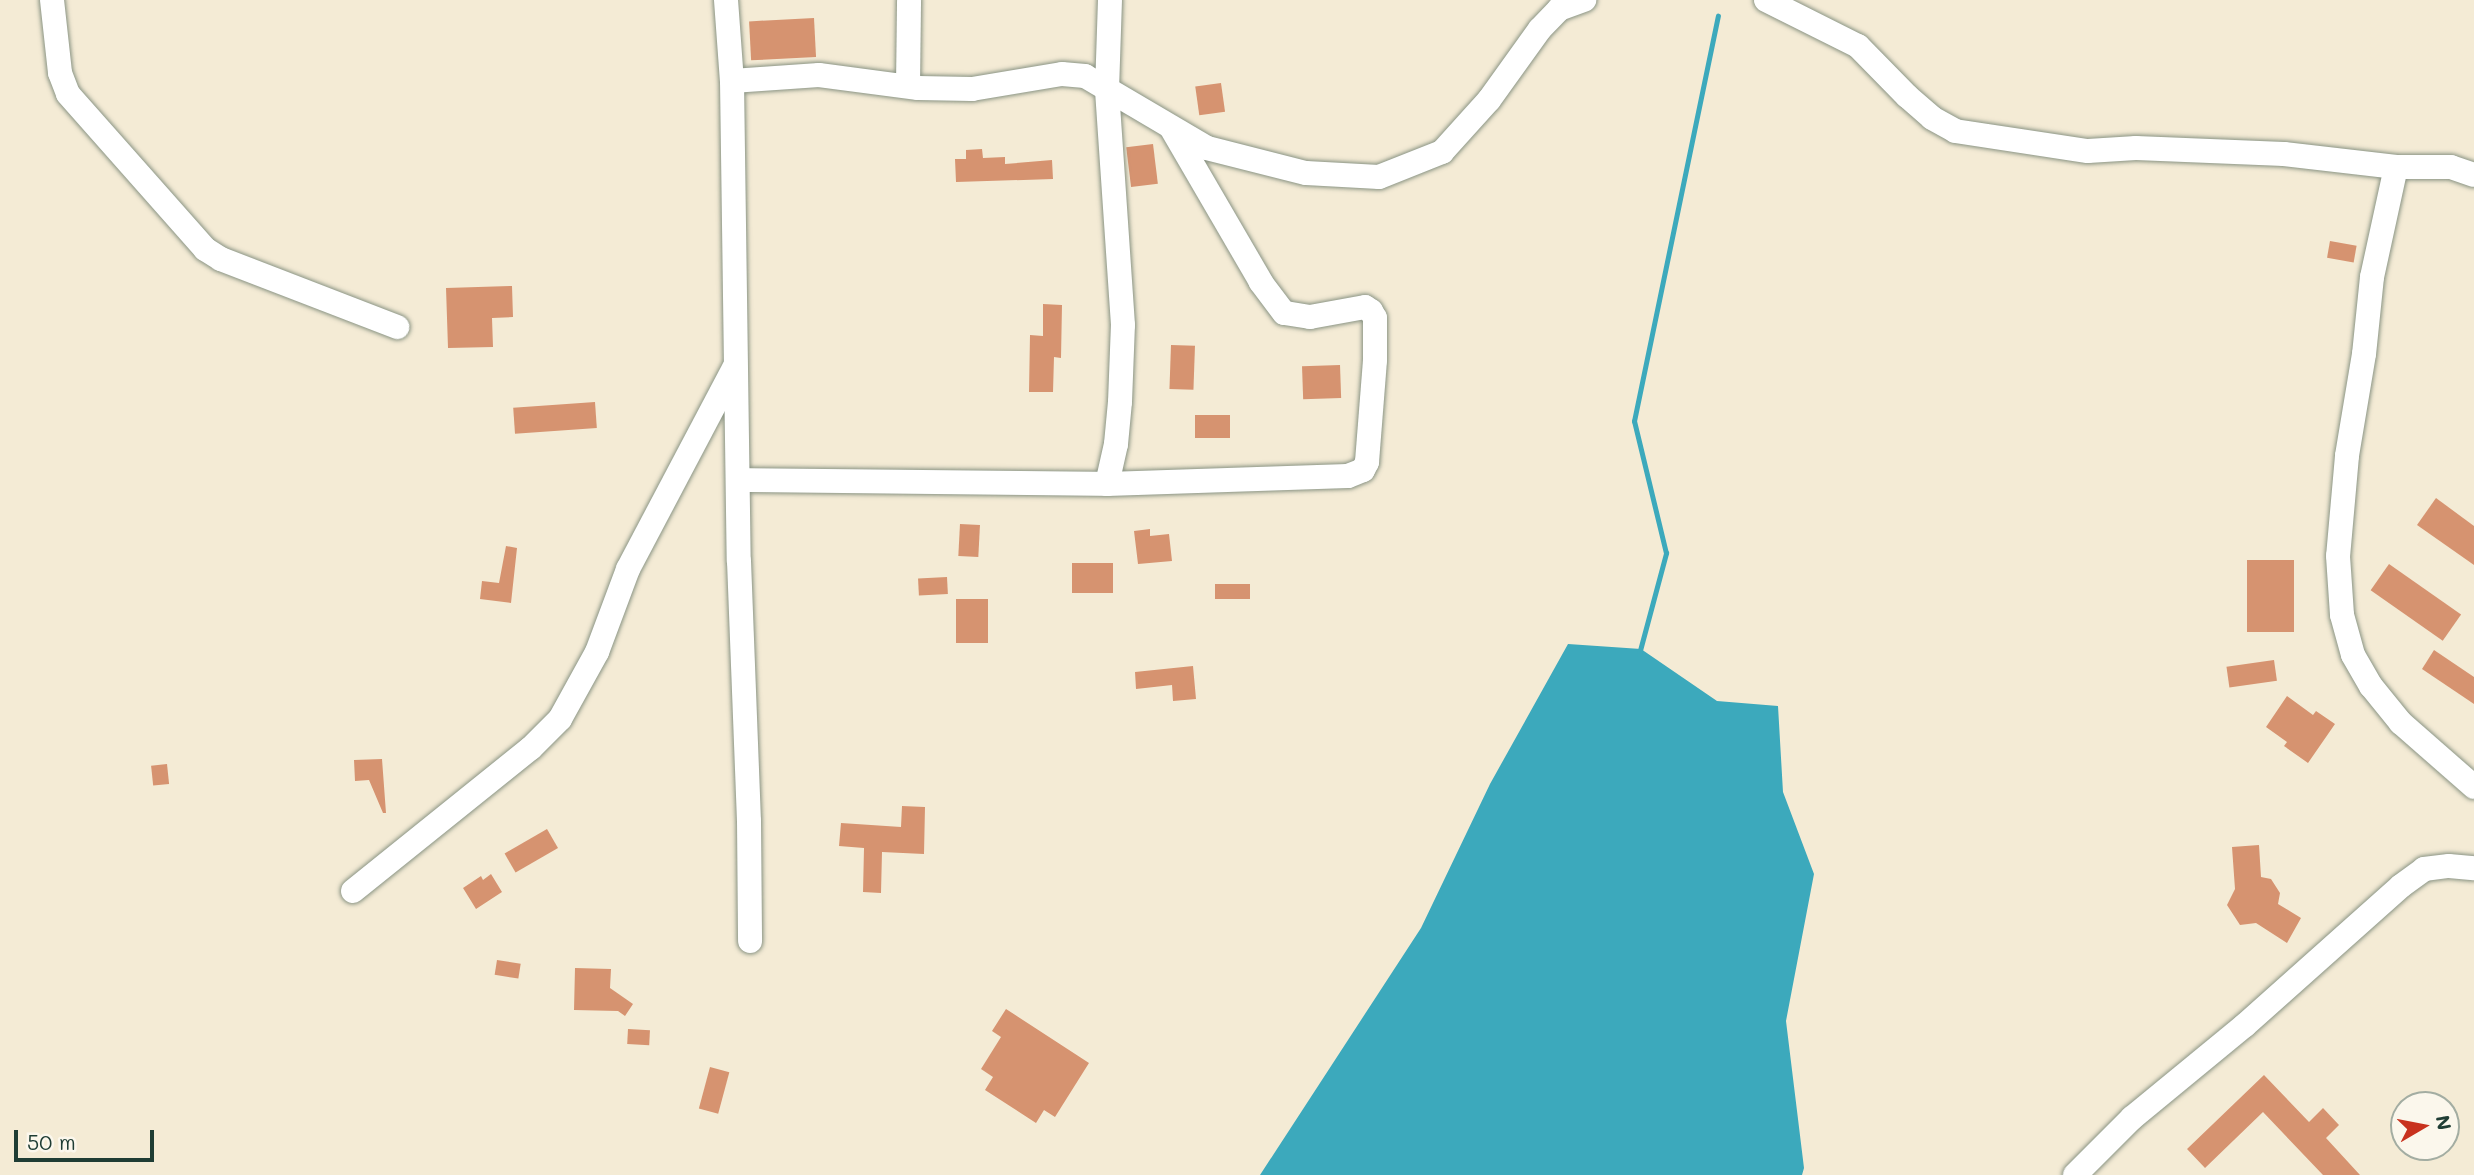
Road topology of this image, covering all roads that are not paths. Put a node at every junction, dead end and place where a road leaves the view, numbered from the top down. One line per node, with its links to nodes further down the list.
1 (52, 0): 13 (street)
2 (726, 0): 7 (street)
3 (909, 0): 8 (street)
4 (1111, 0): 9 (street)
5 (1584, 0): 10 (street)
6 (1766, 0): 12 (street)
7 (732, 81): 8 (street); 14 (street)
8 (908, 86): 9 (street)
9 (1107, 90): 10 (street); 16 (street)
10 (1172, 128): 16 (street)
11 (2466, 166): 12 (street)
12 (2396, 167): 17 (street)
13 (397, 327)
14 (738, 359): 15 (street); 19 (street)
15 (739, 480): 16 (street); 20 (street)
16 (1107, 484)
17 (2474, 787)
18 (2474, 868): 21 (street)
19 (353, 891)
20 (750, 941)
21 (2075, 1175)

